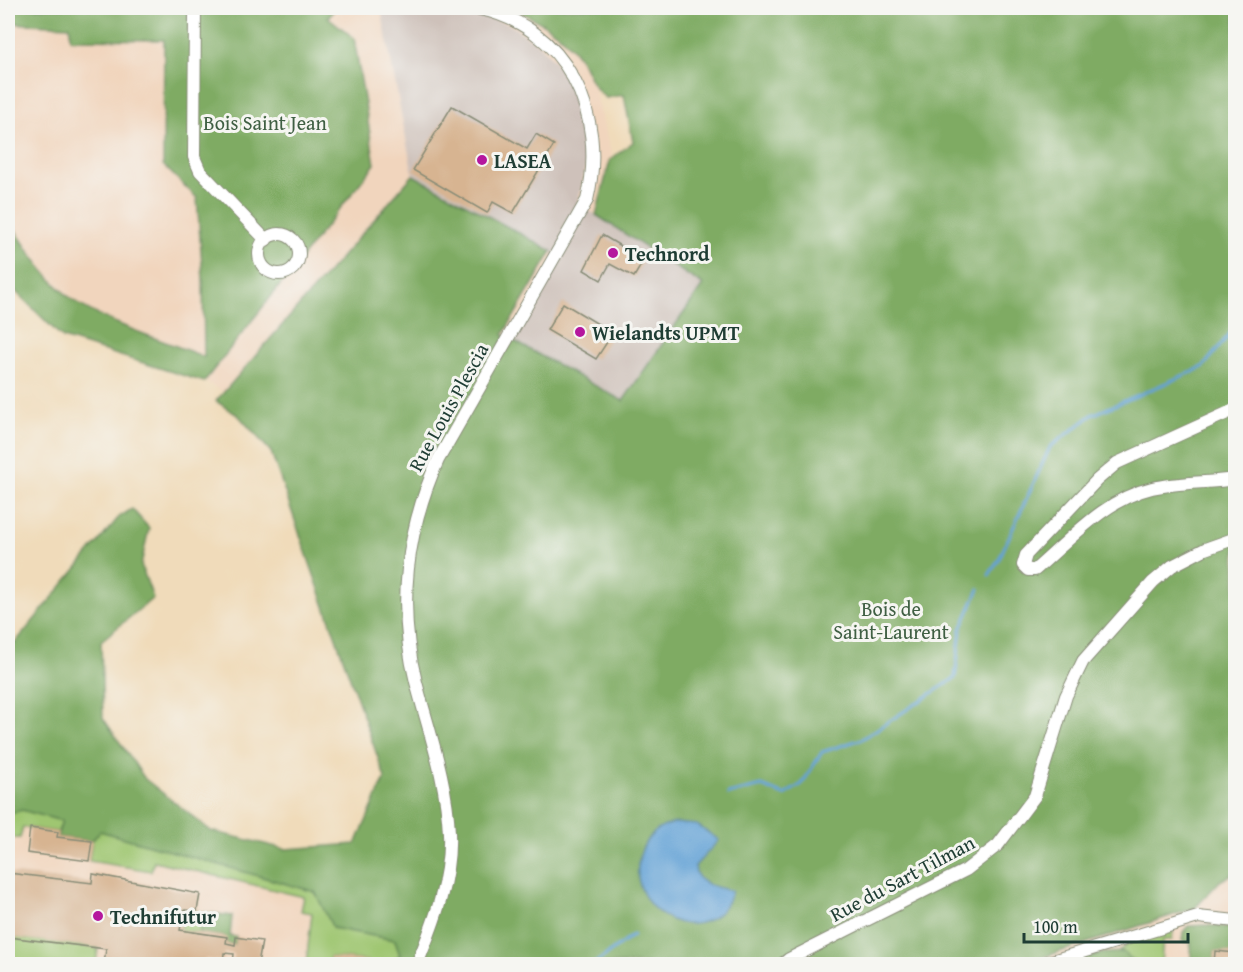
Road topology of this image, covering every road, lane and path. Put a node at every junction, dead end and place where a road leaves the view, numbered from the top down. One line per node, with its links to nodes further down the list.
1 (195, 8): 3 (street)
2 (476, 8): 8 (street, Rue Louis Plescia)
3 (266, 240)
4 (1236, 409): 5 (street)
5 (1236, 479)
6 (1236, 538): 9 (street, Rue du Sart Tilman)
7 (1236, 921): 10 (street)
8 (417, 964)
9 (783, 964)
10 (1042, 964)

